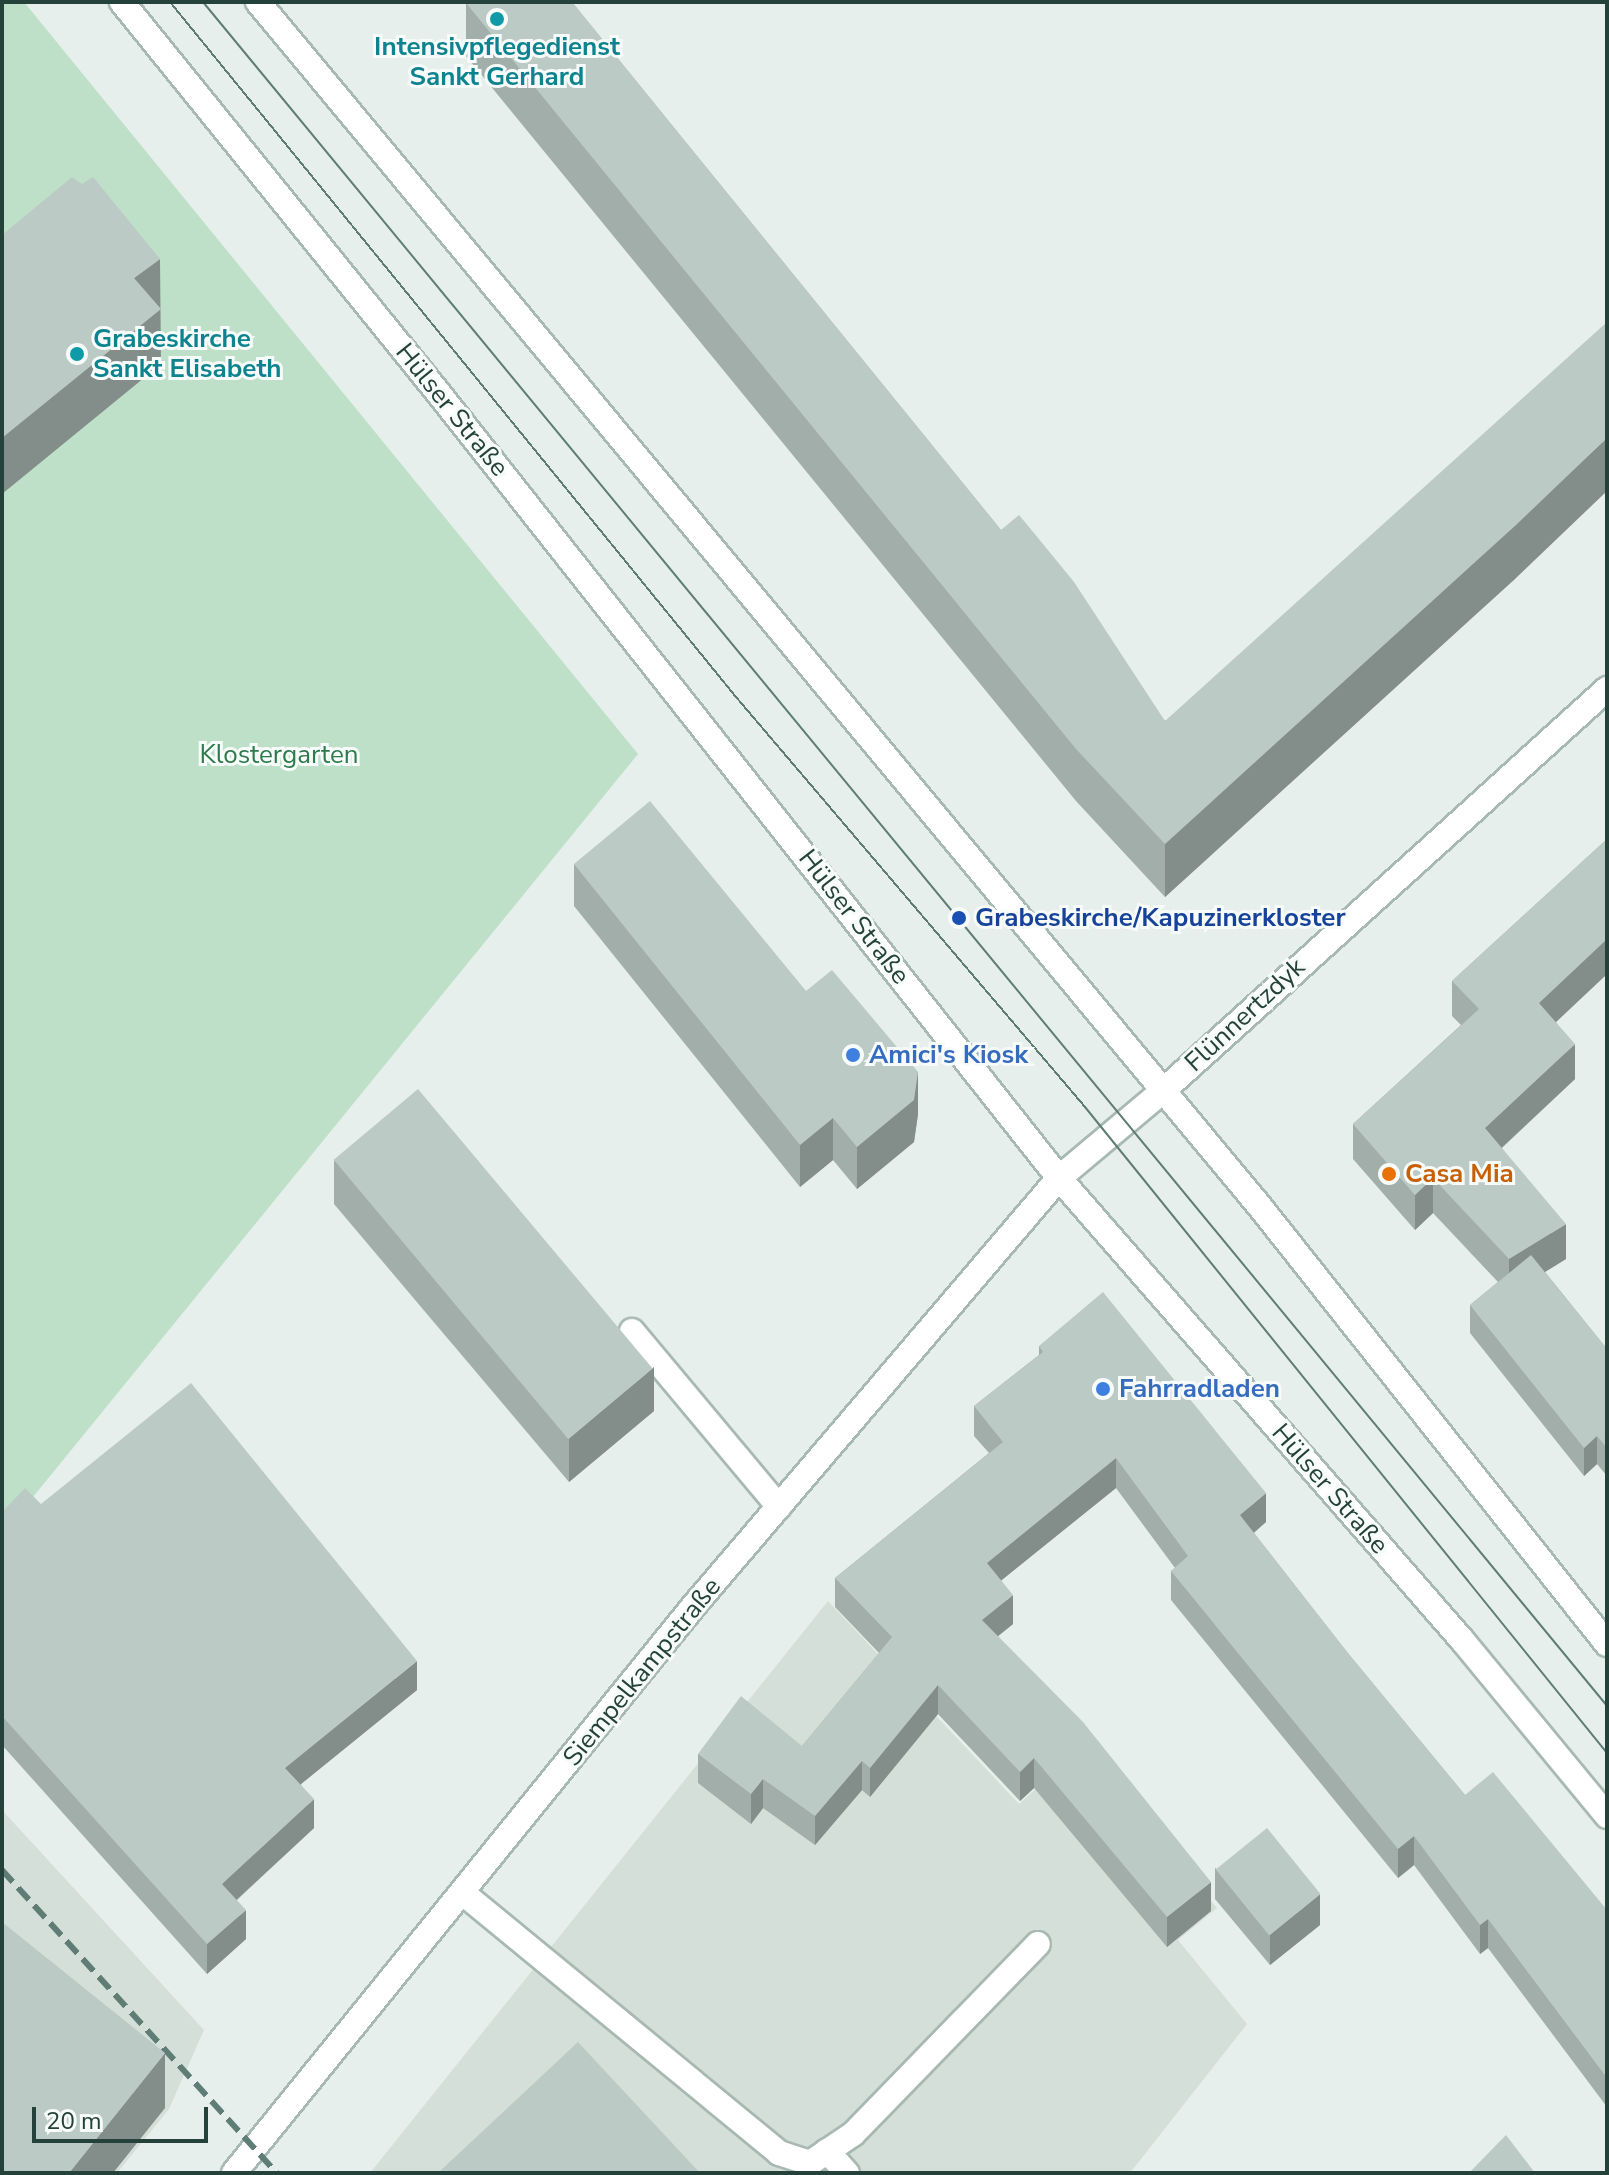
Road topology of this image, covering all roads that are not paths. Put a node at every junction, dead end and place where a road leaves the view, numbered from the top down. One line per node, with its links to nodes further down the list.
1 (122, 2): 5 (street, Hülser Straße)
2 (258, 2): 4 (street)
3 (1607, 689): 4 (street, Flünnertzdyk)
4 (1164, 1090): 5 (street, Flünnertzdyk); 8 (street)
5 (1059, 1178): 7 (street, Siempelkampstraße); 9 (street, Hülser Straße)
6 (632, 1331): 7 (street)
7 (779, 1507): 10 (street, Siempelkampstraße)
8 (1607, 1644)
9 (1607, 1816)
10 (464, 1894): 12 (street); 13 (street, Siempelkampstraße)
11 (1038, 1944): 12 (street)
12 (827, 2151): 14 (street)
13 (234, 2173)
14 (847, 2173)

